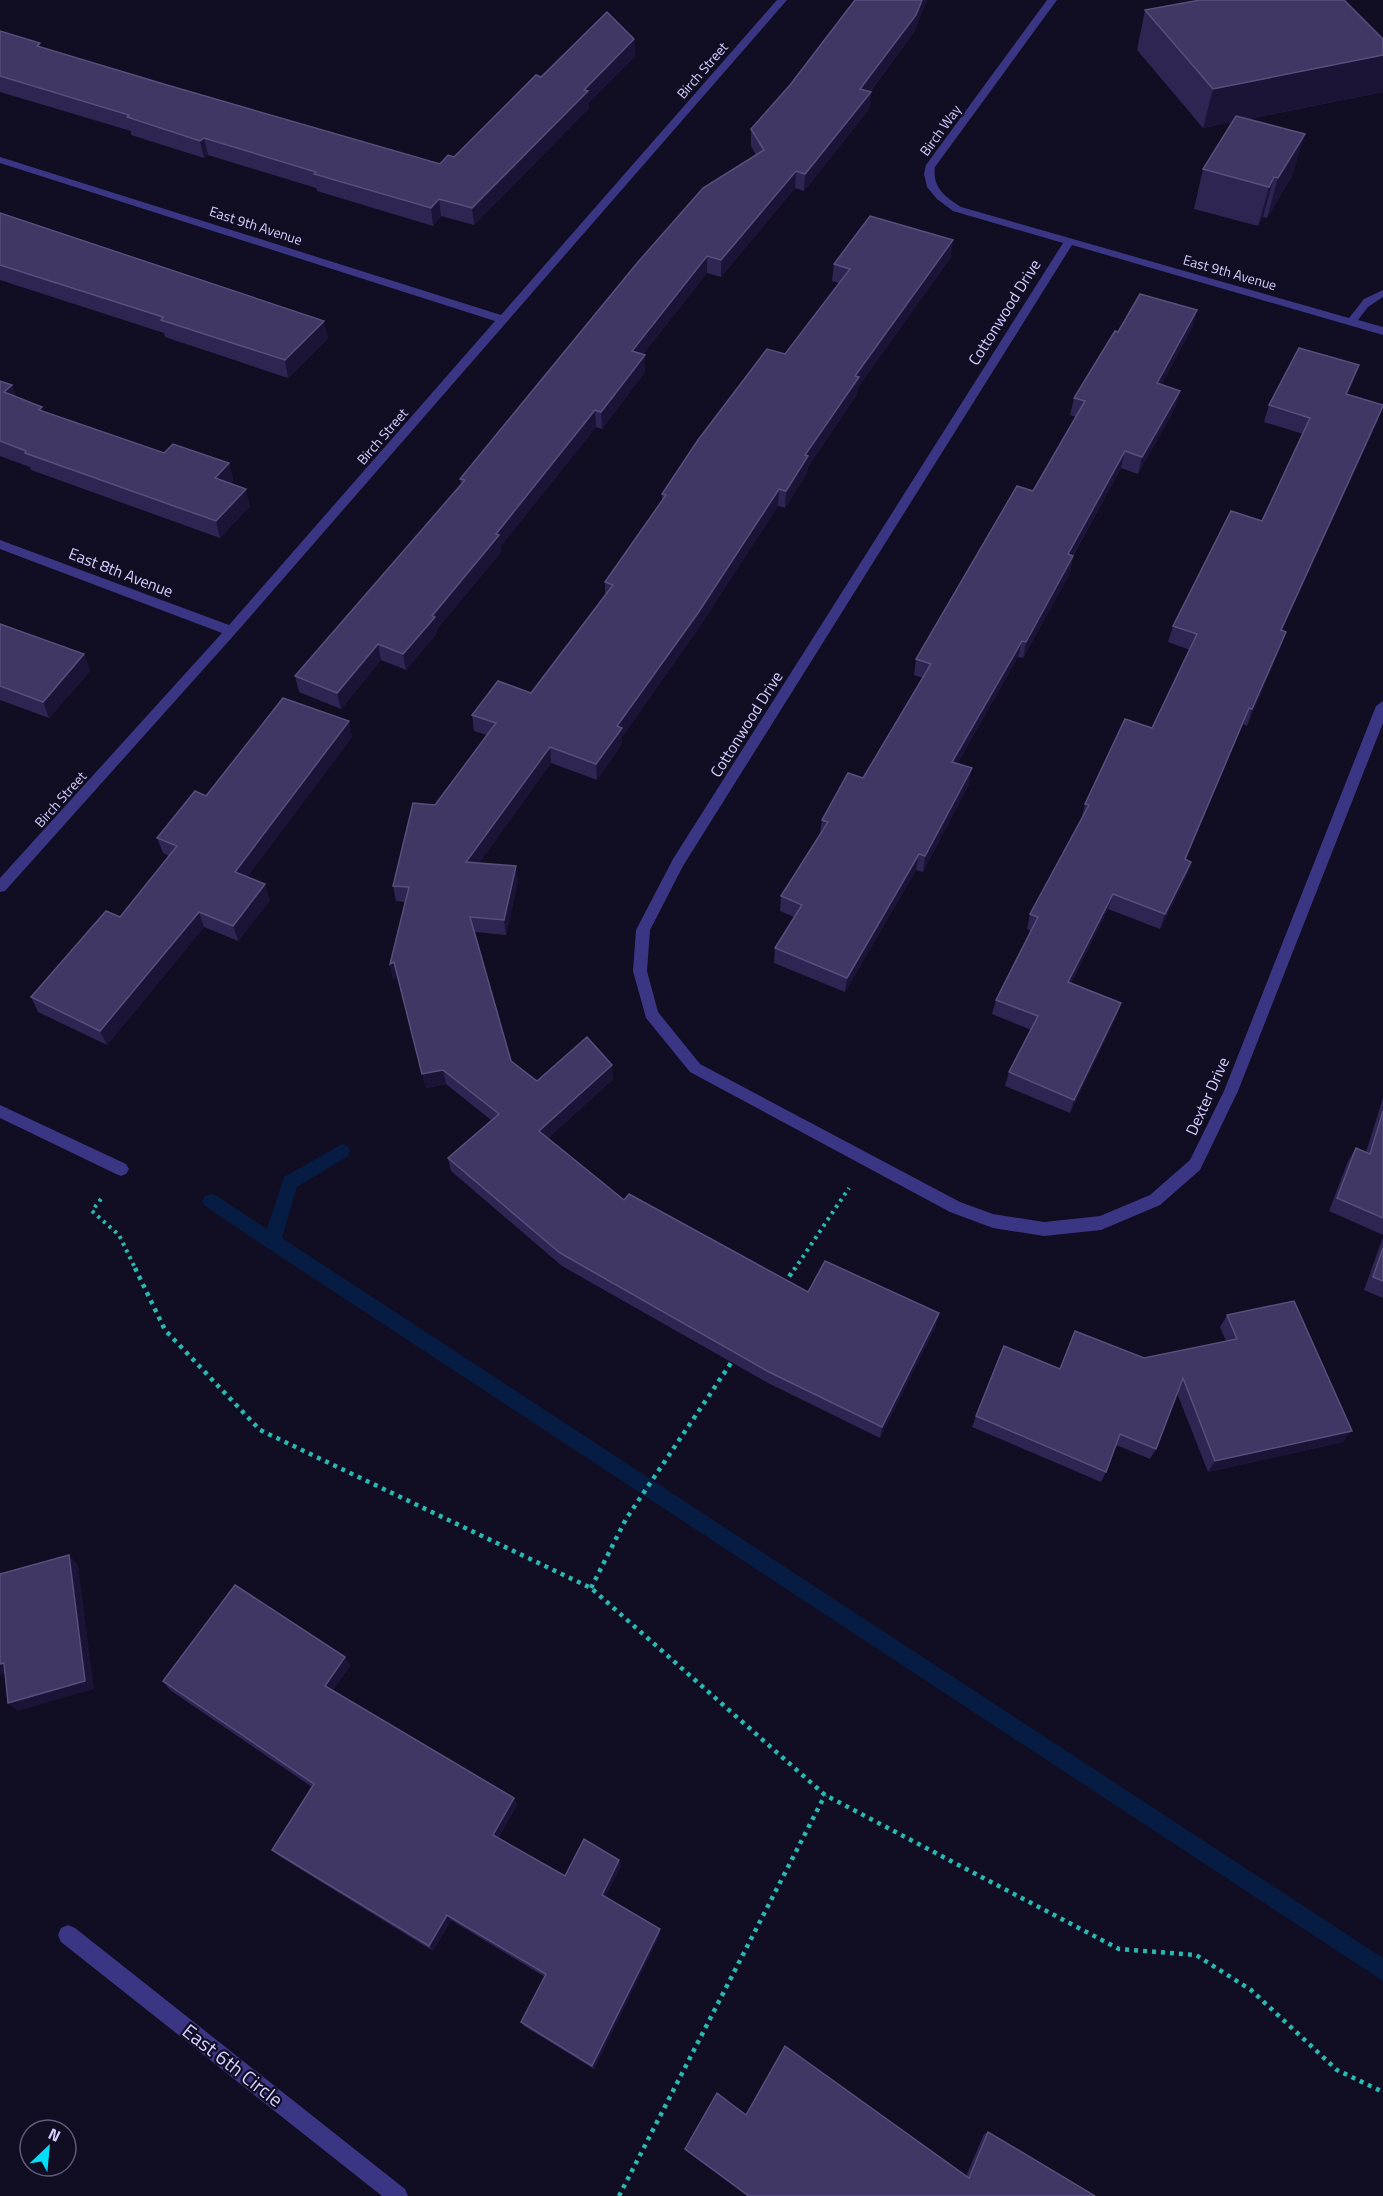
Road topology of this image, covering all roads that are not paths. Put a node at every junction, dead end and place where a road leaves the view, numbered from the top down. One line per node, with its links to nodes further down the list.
1 (782, 0): 6 (street, Birch Street)
2 (1052, 0): 4 (street, Birch Way)
3 (0, 159): 6 (street, East 9th Avenue)
4 (1069, 241): 7 (street, East 9th Avenue); 14 (street, Cottonwood Drive)
5 (1383, 293): 7 (street)
6 (504, 320): 10 (street, Birch Street)
7 (1352, 322): 8 (street, East 9th Avenue)
8 (1383, 331)
9 (0, 544): 10 (street, East 8th Avenue)
10 (231, 631): 12 (street, Birch Street)
11 (1383, 706): 14 (street, Dexter Drive)
12 (0, 887)
13 (0, 1111): 15 (street)
14 (867, 1161)
15 (120, 1169)
16 (69, 1935): 17 (street, East 6th Circle)
17 (398, 2196)

